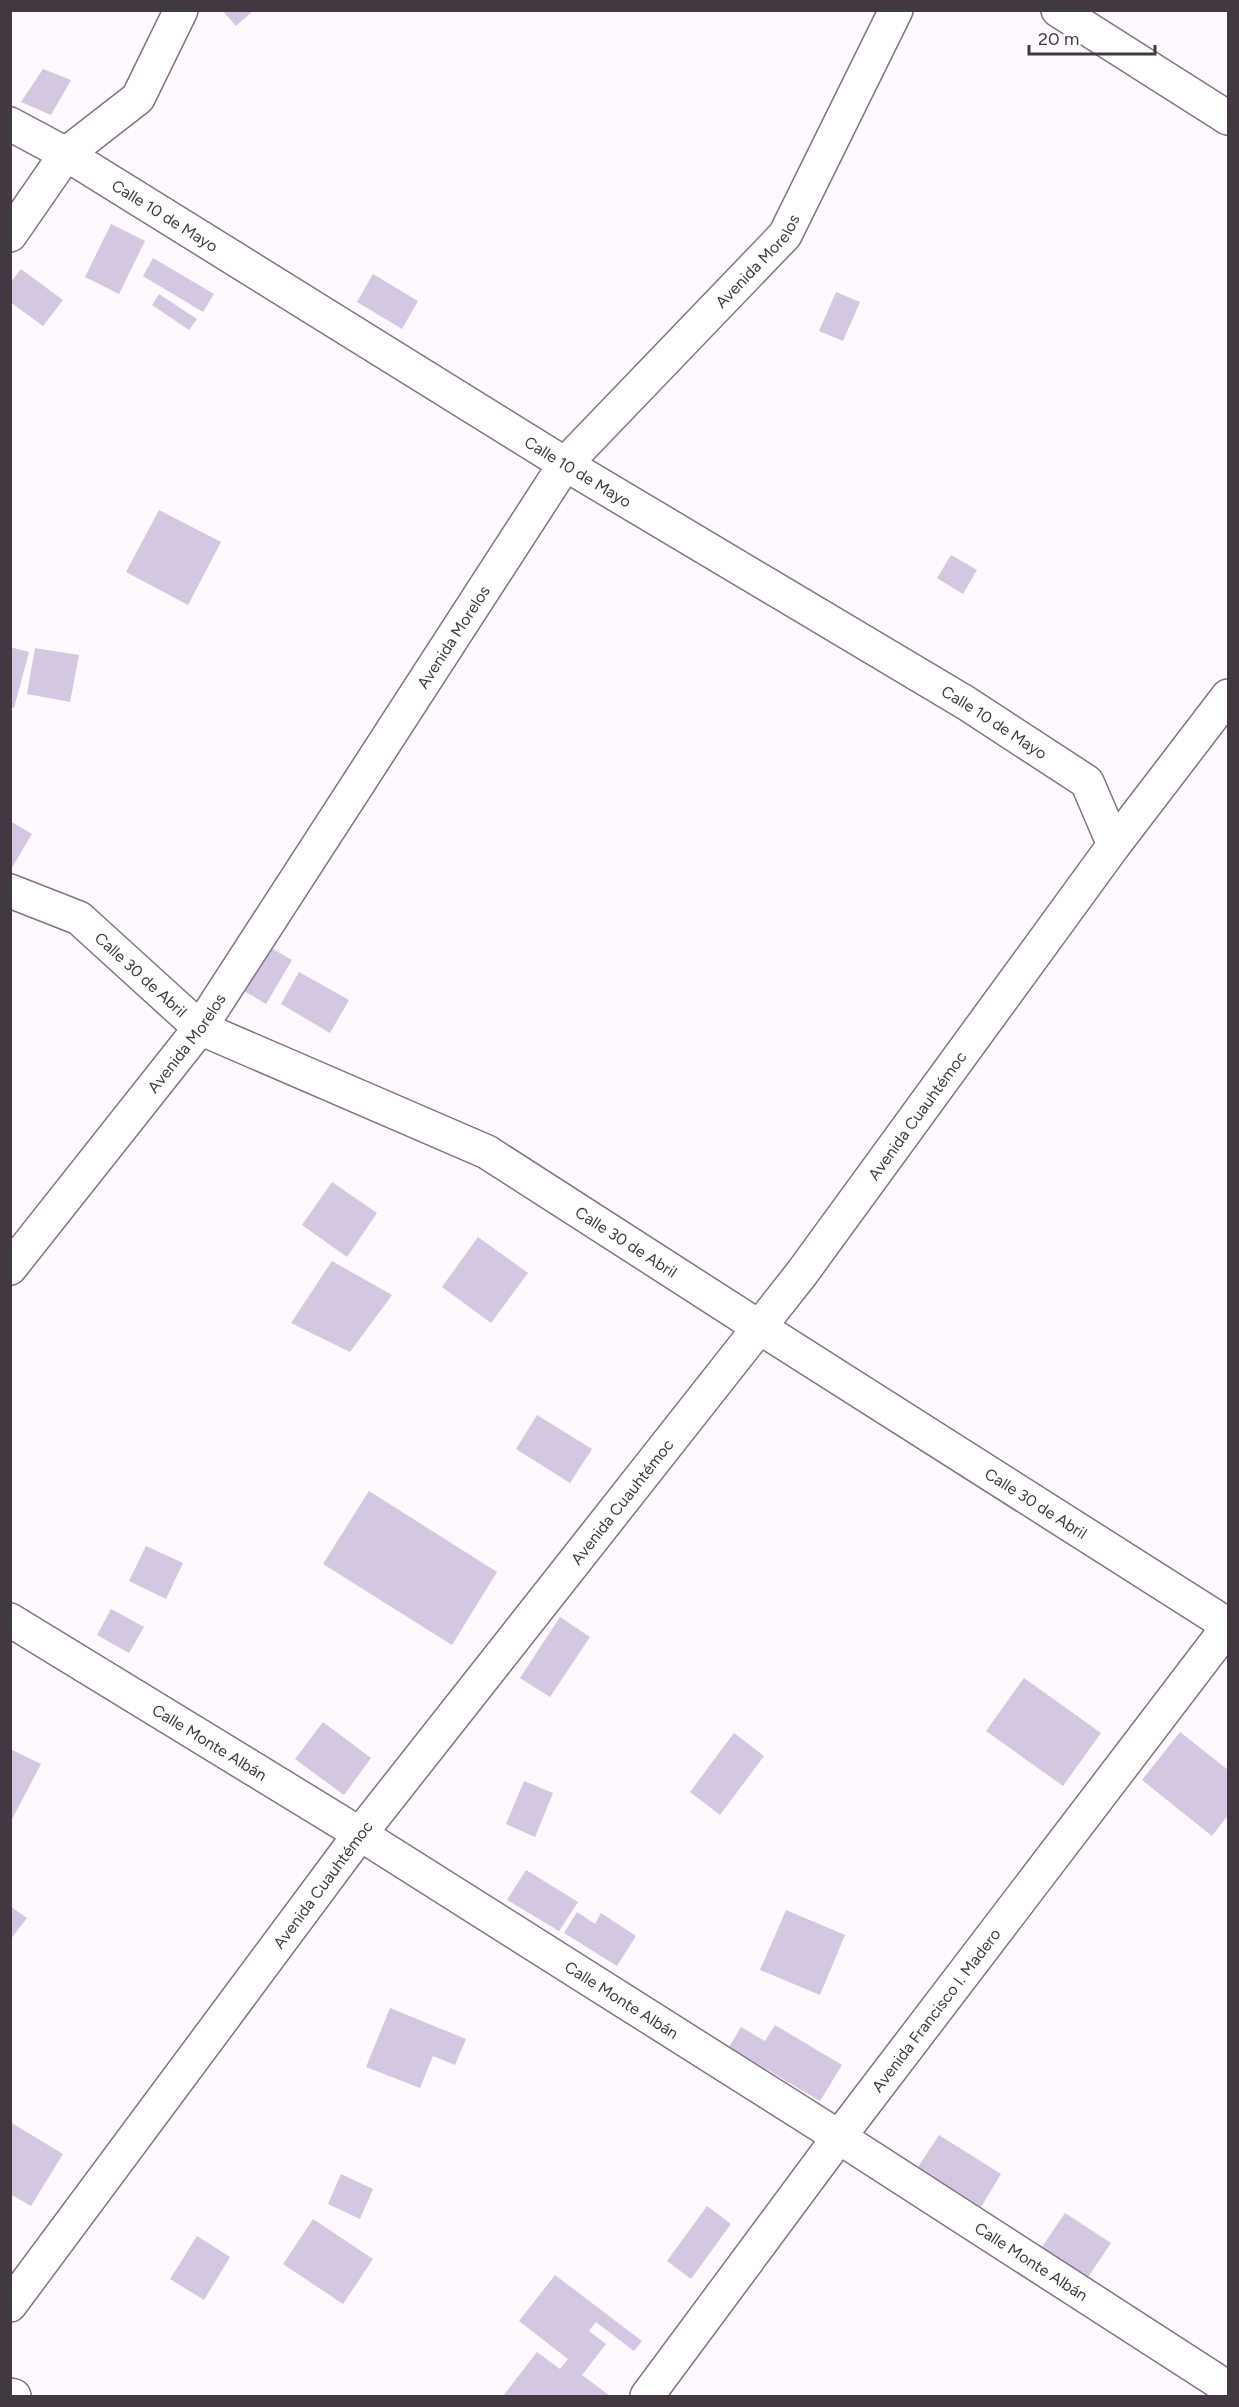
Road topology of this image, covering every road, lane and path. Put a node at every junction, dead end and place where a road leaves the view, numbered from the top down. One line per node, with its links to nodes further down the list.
1 (181, 10): 6 (street)
2 (896, 10): 8 (street, Avenida Morelos)
3 (1058, 10): 4 (street)
4 (1228, 118)
5 (10, 124): 6 (street, Calle 10 de Mayo)
6 (66, 154): 7 (street); 8 (street, Calle 10 de Mayo)
7 (10, 235)
8 (565, 464): 10 (street, Calle 10 de Mayo); 12 (street, Avenida Morelos)
9 (1228, 696): 10 (street, Avenida Cuauhtémoc)
10 (1114, 845): 14 (street, Avenida Cuauhtémoc)
11 (10, 891): 12 (street, Calle 30 de Abril)
12 (200, 1028): 13 (street, Avenida Morelos); 14 (street, Calle 30 de Abril)
13 (10, 1268)
14 (759, 1328): 16 (street, Calle 30 de Abril); 17 (street, Avenida Cuauhtémoc)
15 (10, 1620): 17 (street, Calle Monte Albán)
16 (1228, 1626): 18 (street, Avenida Francisco I. Madero)
17 (360, 1834): 18 (street, Calle Monte Albán); 19 (street, Avenida Cuauhtémoc)
18 (839, 2137): 20 (street, Calle Monte Albán); 21 (street, Avenida Francisco I. Madero)
19 (10, 2306)
20 (1228, 2388)
21 (647, 2397)

